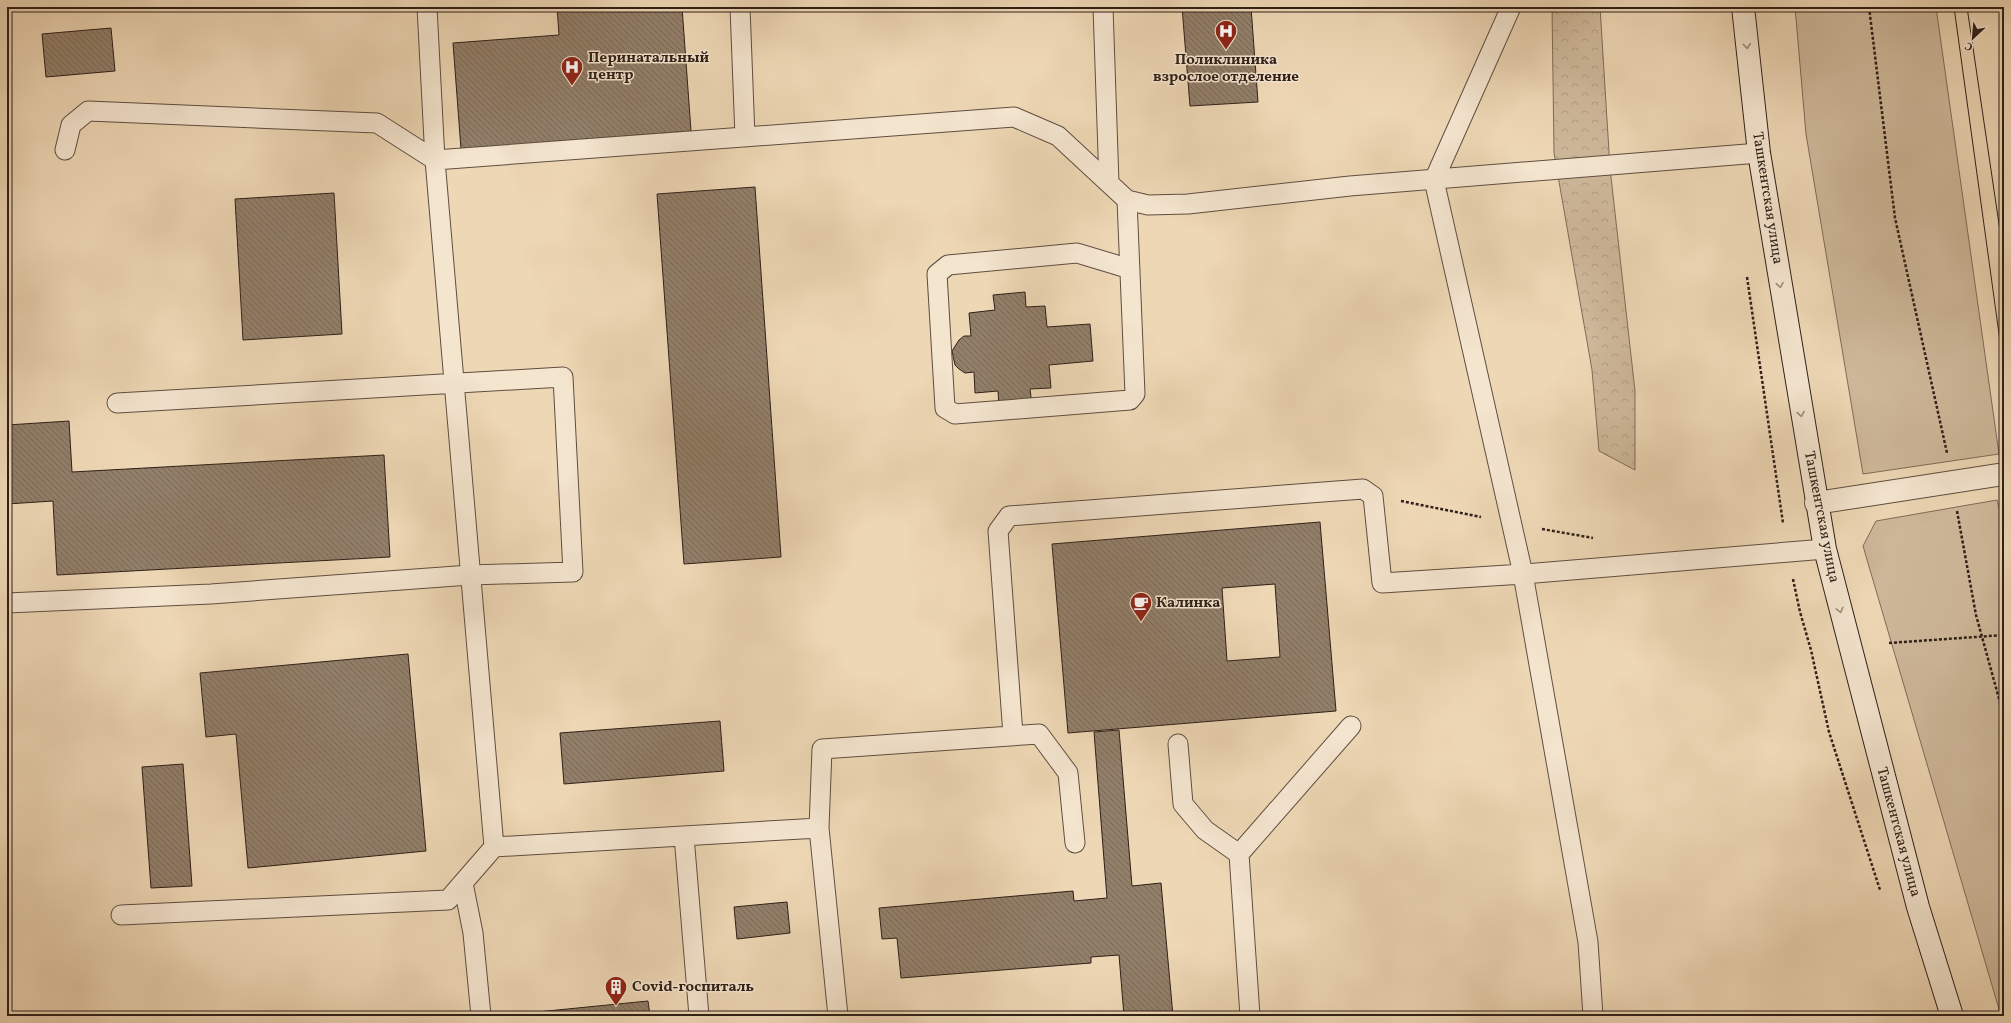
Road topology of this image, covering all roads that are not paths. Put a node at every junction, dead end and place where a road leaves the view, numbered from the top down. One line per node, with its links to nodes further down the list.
1 (427, 7): 9 (lane)
2 (740, 7): 6 (lane)
3 (1103, 7): 11 (lane)
4 (1511, 7): 10 (lane)
5 (1744, 7): 8 (main road, Ташкентская улица, one-way to 8)
6 (745, 137): 9 (lane); 11 (lane)
7 (64, 150): 9 (lane)
8 (1758, 153): 10 (lane); 17 (main road, Ташкентская улица, one-way to 17)
9 (435, 160): 14 (lane)
10 (1434, 180): 12 (lane); 19 (lane)
11 (1109, 183): 12 (lane)
12 (1127, 200): 13 (lane)
13 (1130, 269): 13 (lane)
14 (454, 383): 15 (lane); 20 (lane); 20 (lane)
15 (117, 403)
16 (2004, 474): 17 (main road)
17 (1816, 503): 18 (main road, Ташкентская улица)
18 (1825, 550): 19 (lane); 37 (main road, Ташкентская улица, one-way to 37)
19 (1524, 574): 23 (lane); 36 (lane)
20 (470, 575): 21 (lane); 28 (lane)
21 (7, 603)
22 (1351, 726): 29 (lane)
23 (1013, 736): 25 (lane); 27 (lane)
24 (1178, 744): 29 (lane)
25 (819, 828): 26 (lane); 34 (lane)
26 (684, 836): 28 (lane); 33 (lane)
27 (1075, 843)
28 (494, 848): 30 (lane)
29 (1239, 854): 35 (lane)
30 (463, 883): 31 (lane); 32 (lane)
31 (121, 915)
32 (481, 1016)
33 (699, 1016)
34 (838, 1016)
35 (1250, 1016)
36 (1593, 1016)
37 (1952, 1016)

